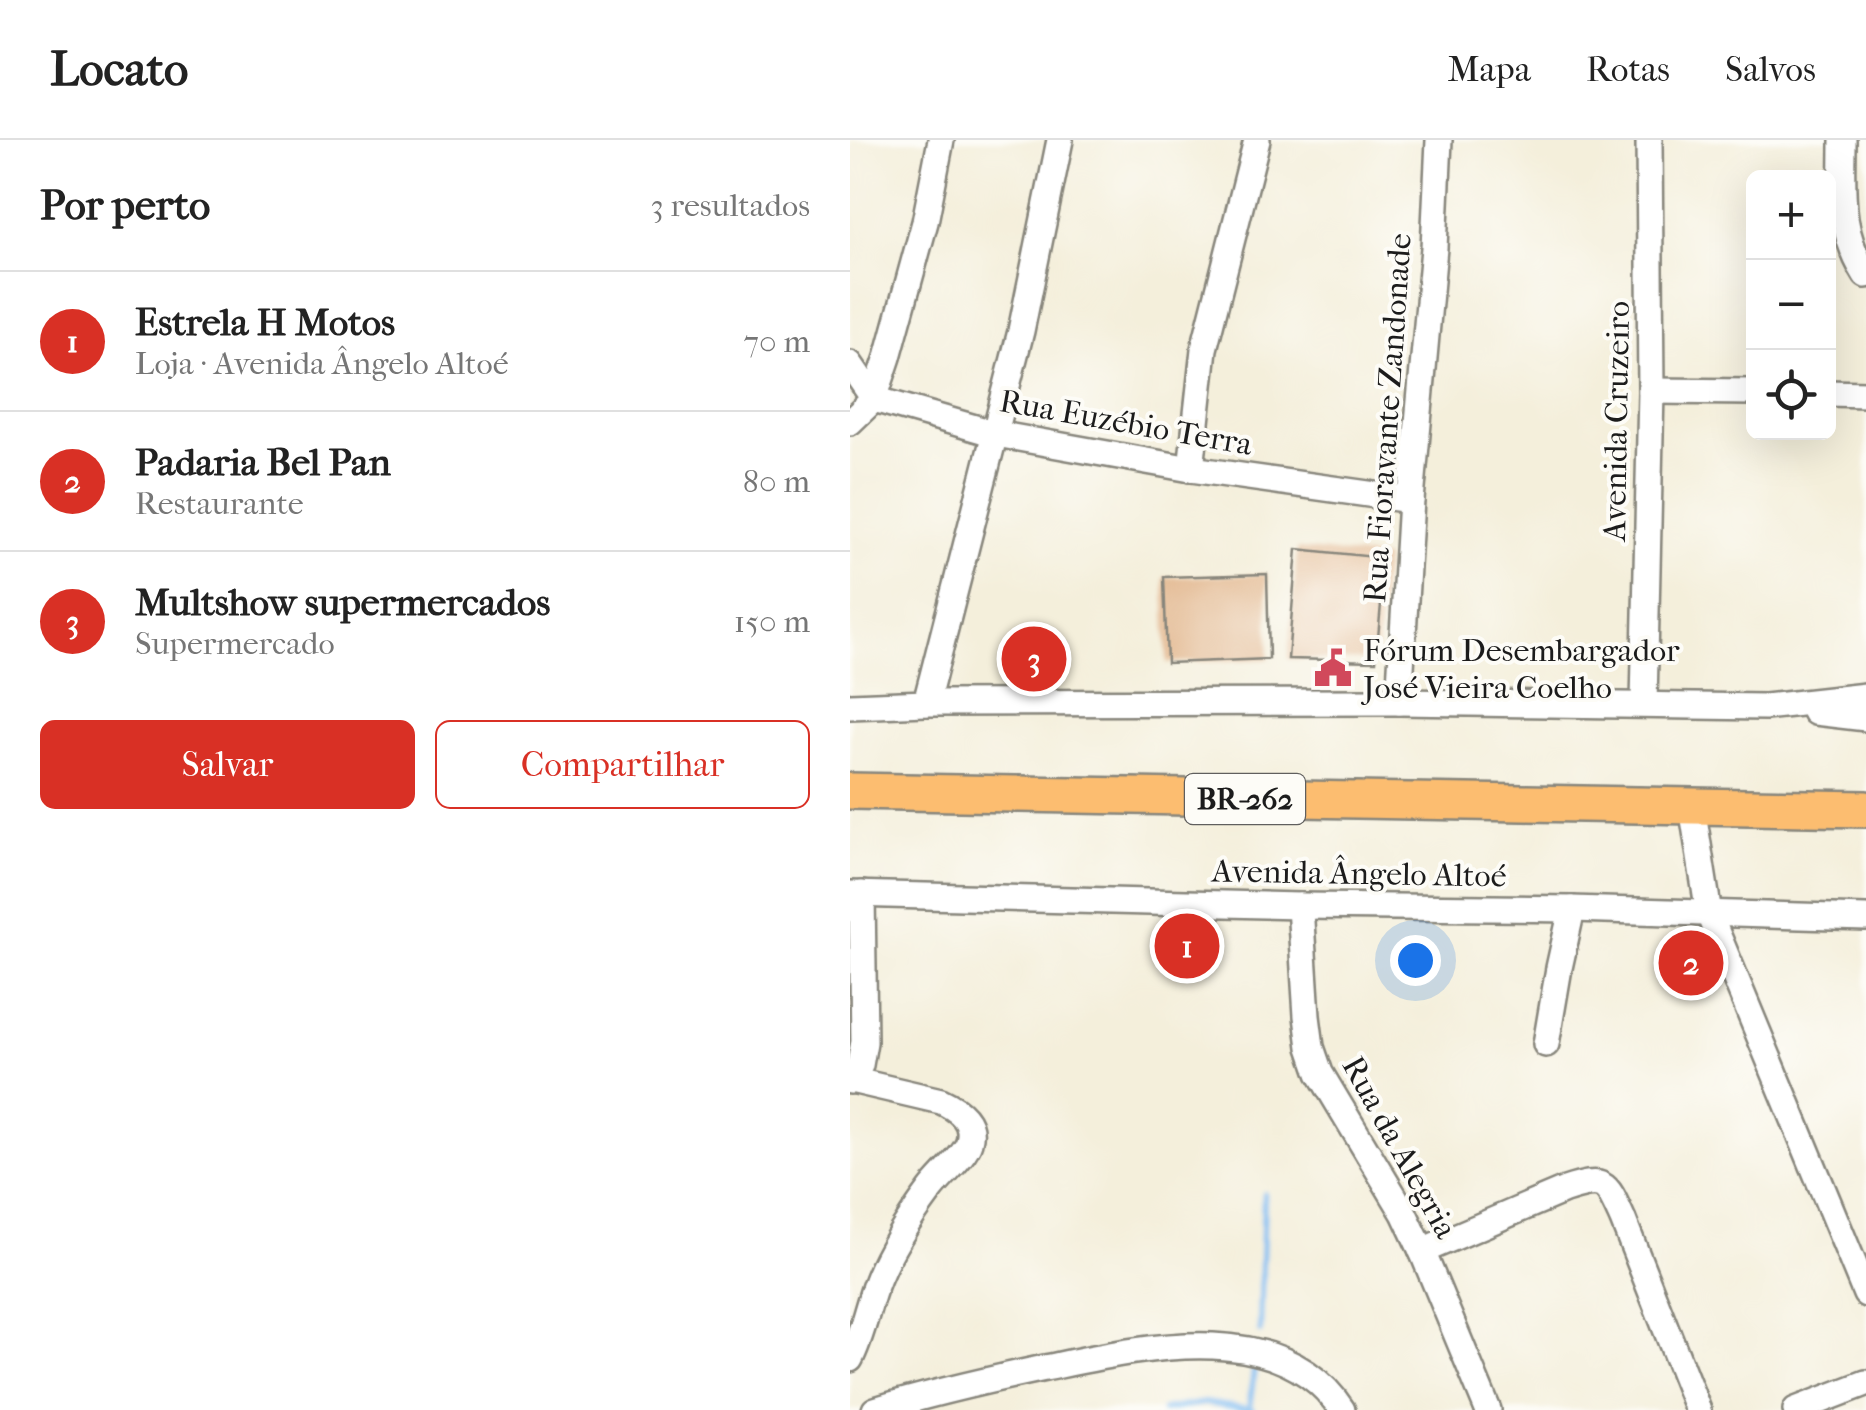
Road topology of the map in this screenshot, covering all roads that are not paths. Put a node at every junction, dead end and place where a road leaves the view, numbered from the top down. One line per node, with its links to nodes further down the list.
1 (942, 140): 13 (street)
2 (1060, 140): 15 (street)
3 (1258, 140): 16 (street)
4 (1439, 140): 17 (street, Rua Fioravante Zandonade)
5 (1649, 140): 9 (street, Avenida Cruzeiro)
6 (1843, 140): 7 (street)
7 (1866, 275)
8 (850, 364): 13 (street)
9 (1651, 391): 10 (street); 21 (street, Avenida Cruzeiro)
10 (1746, 392)
11 (1836, 393): 12 (street)
12 (1866, 394)
13 (874, 399): 14 (street); 15 (street, Rua Euzébio Terra)
14 (850, 422)
15 (996, 434): 16 (street, Rua Euzébio Terra); 20 (street)
16 (1190, 469): 17 (street, Rua Euzébio Terra)
17 (1411, 500): 19 (street, Rua Fioravante Zandonade)
18 (1866, 696): 23 (street)
19 (1399, 702): 20 (street); 21 (street)
20 (926, 703): 22 (street)
21 (1644, 704): 23 (street)
22 (850, 706)
23 (1765, 707): 24 (street)
24 (1866, 718)
25 (850, 791): 26 (highway, BR-262)
26 (1692, 806): 27 (highway, BR-262); 31 (street)
27 (1866, 808)
28 (856, 894): 29 (street, Avenida Ângelo Altoé); 34 (street)
29 (1300, 906): 30 (street, Avenida Ângelo Altoé); 35 (street, Rua da Alegria)
30 (1572, 908): 31 (street, Avenida Ângelo Altoé); 33 (street)
31 (1709, 914): 32 (street, Avenida Ângelo Altoé); 36 (street)
32 (1866, 918)
33 (1546, 1044)
34 (850, 1080): 37 (street)
35 (1422, 1251): 41 (street, Rua da Alegria); 42 (street)
36 (1866, 1294)
37 (850, 1360)
38 (1866, 1383): 43 (street)
39 (875, 1410): 40 (street)
40 (1342, 1410)
41 (1488, 1410)
42 (1698, 1410)
43 (1796, 1410)

